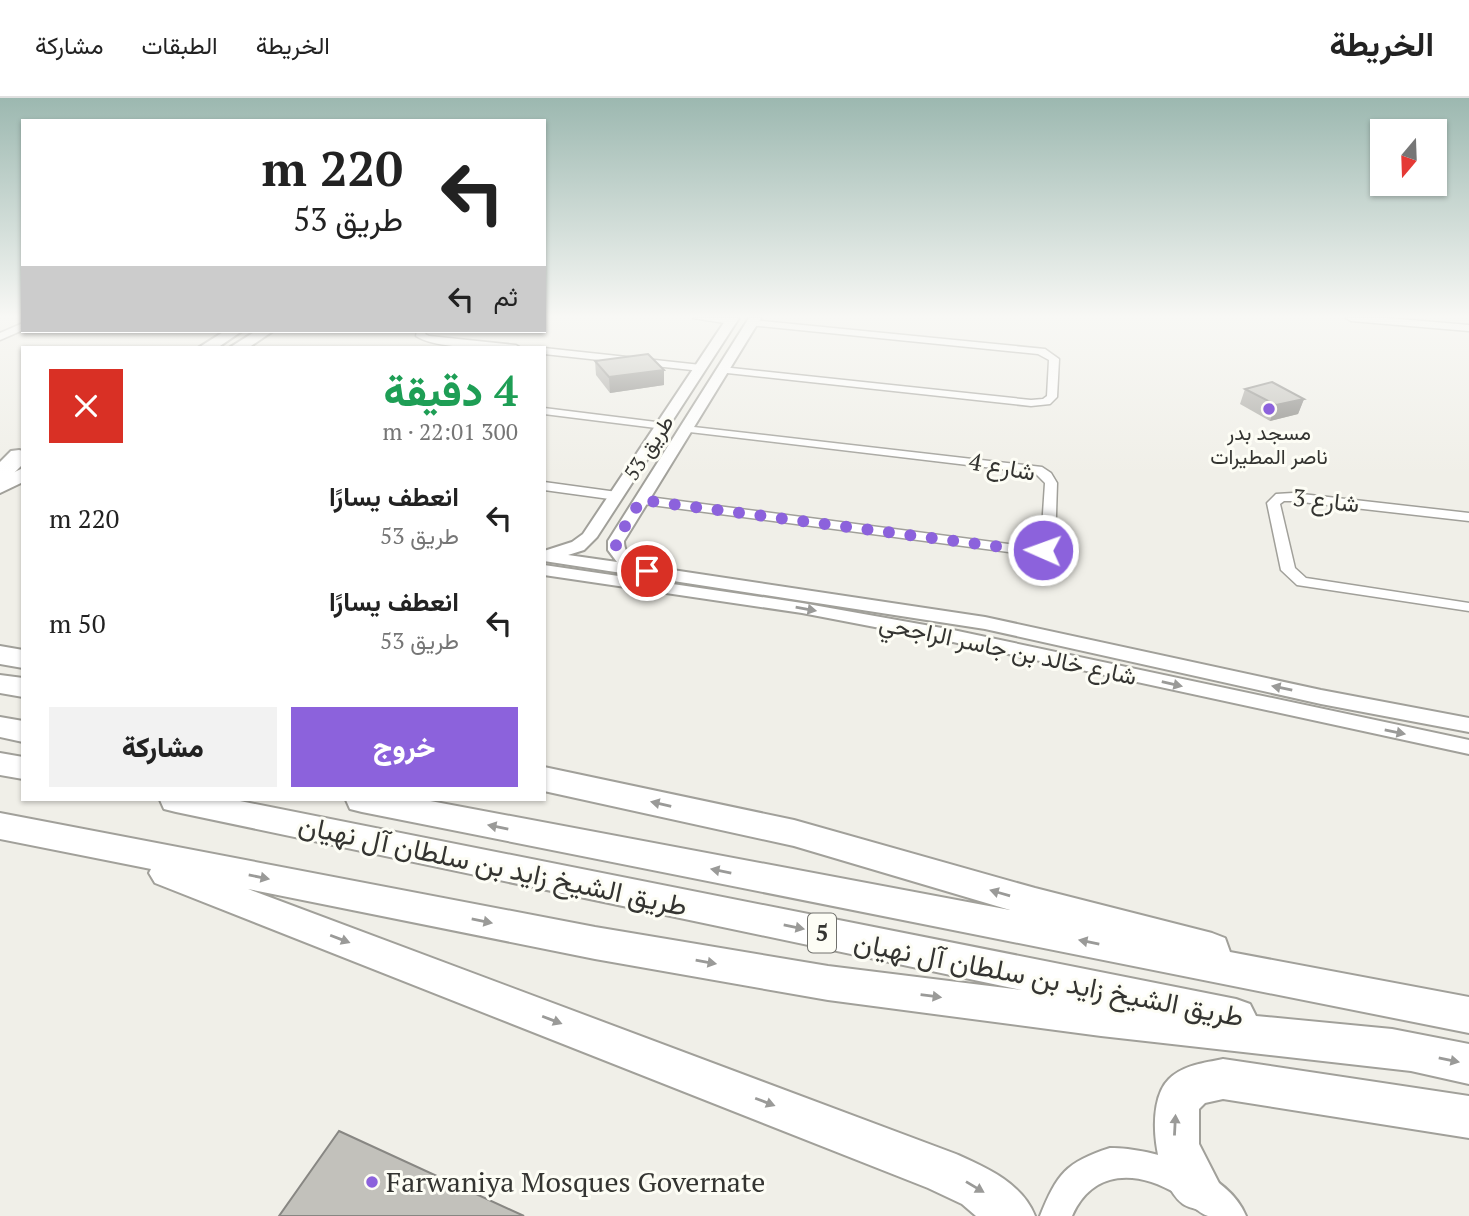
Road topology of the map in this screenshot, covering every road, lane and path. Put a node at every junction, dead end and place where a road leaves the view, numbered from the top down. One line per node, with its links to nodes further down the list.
1 (700, 370): 6 (street, طريق 53)
2 (722, 370): 7 (street, طريق 53)
3 (724, 370): 4 (street)
4 (1053, 370)
5 (546, 411): 6 (street)
6 (664, 426): 13 (street, طريق 53)
7 (685, 429): 14 (street, طريق 53); 14 (street, شارع 4)
8 (16, 462): 9 (highway); 12 (main road)
9 (0, 474)
10 (21, 481): 12 (street)
11 (546, 486): 13 (street)
12 (0, 487)
13 (617, 496): 16 (street, طريق 53)
14 (641, 500): 17 (street, طريق 53)
15 (1469, 517): 22 (street, شارع 3)
16 (596, 527): 17 (street); 18 (street, طريق 53)
17 (622, 531): 21 (street)
18 (546, 560)
19 (546, 560): 21 (street, شارع خالد بن جاسر الراجحي)
20 (546, 560): 23 (street, شارع خالد بن جاسر الراجحي, one-way to 23)
21 (647, 571): 23 (street, شارع خالد بن جاسر الراجحي)
22 (1469, 607)
23 (953, 627): 30 (street, شارع خالد بن جاسر الراجحي, one-way to 23); 31 (street, شارع خالد بن جاسر الراجحي, one-way to 31)
24 (0, 655): 25 (highway)
25 (21, 659)
26 (0, 671): 27 (highway)
27 (21, 675)
28 (0, 684): 29 (highway)
29 (21, 688)
30 (1321, 697): 31 (street); 32 (street, شارع خالد بن جاسر الراجحي)
31 (1325, 718): 35 (street, شارع خالد بن جاسر الراجحي, one-way to 35)
32 (1459, 724): 35 (street)
33 (0, 727): 34 (highway)
34 (21, 732)
35 (1437, 741): 36 (street, شارع خالد بن جاسر الراجحي)
36 (1469, 747)
37 (0, 764): 38 (highway)
38 (21, 768)
39 (546, 779): 44 (highway, one-way to 39)
40 (181, 801): 46 (highway, طريق الشيخ زايد بن سلطان آل نهيان / 5, one-way to 46)
41 (367, 801): 44 (highway, طريق الشيخ زايد بن سلطان آل نهيان / 5, one-way to 41)
42 (0, 826): 43 (highway)
43 (93, 845): 46 (highway, one-way to 46); 50 (highway, one-way to 50)
44 (1396, 1001): 45 (highway, طريق الشيخ زايد بن سلطان آل نهيان / 5)
45 (1469, 1015)
46 (1411, 1052): 47 (highway, طريق الشيخ زايد بن سلطان آل نهيان / 5, one-way to 47)
47 (1469, 1064)
48 (1469, 1117): 49 (highway, one-way to 48)
49 (1223, 1207): 51 (street)
50 (1012, 1216)
51 (1056, 1216)

